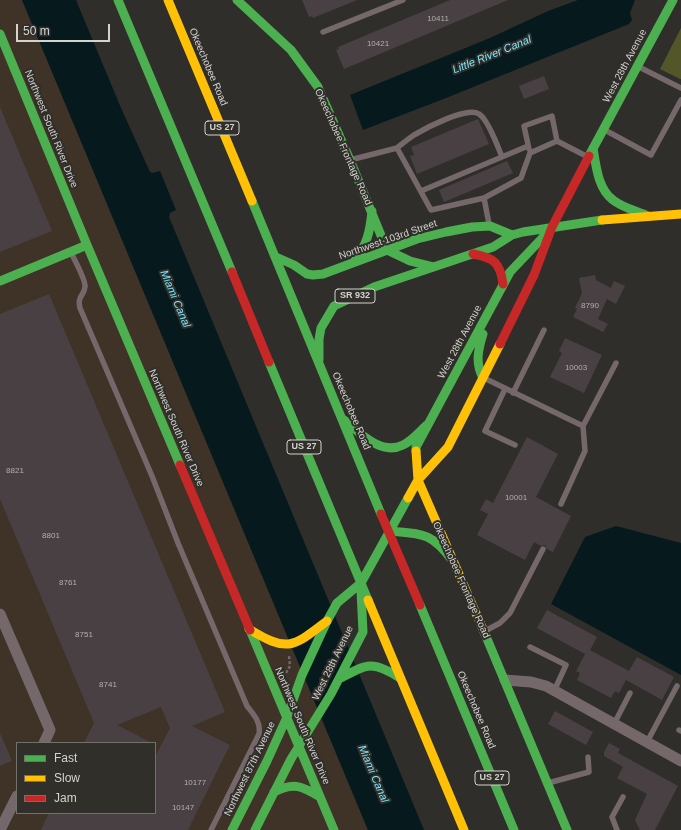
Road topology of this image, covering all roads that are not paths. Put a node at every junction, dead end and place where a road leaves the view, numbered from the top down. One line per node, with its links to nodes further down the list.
1 (118, 0): 54 (main road, US 27)
2 (168, 0): 33 (main road, Okeechobee Road / US 27)
3 (403, 0): 6 (lane)
4 (673, 0): 9 (main road, West 28th Avenue)
5 (242, 1): 20 (main road, Okeechobee Frontage Road)
6 (324, 32)
7 (0, 34): 8 (main road, Northwest South River Drive)
8 (3, 49): 29 (main road, Northwest South River Drive)
9 (637, 65): 10 (lane); 12 (main road, West 28th Avenue)
10 (681, 88)
11 (681, 100): 12 (lane)
12 (603, 129): 16 (main road, West 28th Avenue)
13 (557, 142): 14 (lane); 17 (lane); 19 (lane)
14 (528, 146): 17 (lane); 18 (lane)
15 (397, 148): 18 (lane); 20 (lane); 21 (lane)
16 (593, 148): 19 (main road, West 28th Avenue); 25 (main road)
17 (530, 153): 22 (lane)
18 (502, 157): 21 (lane)
19 (588, 157): 27 (main road, West 28th Avenue)
20 (350, 160): 23 (main road, Okeechobee Frontage Road)
21 (421, 191): 22 (lane)
22 (484, 198): 26 (lane)
23 (372, 211): 30 (main road, Okeechobee Frontage Road); 34 (main road)
24 (681, 214): 25 (main road, SR 932)
25 (648, 216): 27 (main road, SR 932)
26 (490, 226): 28 (main road, Northwest 103rd Street); 30 (main road, Northwest 103rd Street)
27 (552, 227): 28 (main road, SR 932); 37 (main road, West 28th Avenue); 42 (main road, West 28th Avenue)
28 (512, 235): 32 (main road, SR 932)
29 (87, 245): 31 (main road); 57 (main road, Northwest South River Drive)
30 (388, 250): 34 (main road, Northwest 103rd Street); 35 (main road)
31 (71, 252): 36 (main road); 80 (lane)
32 (472, 254): 35 (main road, SR 932); 37 (main road)
33 (276, 256): 34 (main road, Northwest 103rd Street); 41 (main road, Okeechobee Road / US 27)
34 (354, 262)
35 (435, 267): 41 (main road, SR 932)
36 (0, 281)
37 (504, 284): 38 (main road, West 28th Avenue)
38 (490, 308): 42 (main road); 46 (main road, West 28th Avenue)
39 (544, 330): 44 (lane)
40 (616, 363): 47 (lane)
41 (319, 364): 45 (main road, Okeechobee Road / US 27)
42 (483, 378): 43 (lane); 49 (main road, West 28th Avenue)
43 (505, 389): 44 (lane); 48 (lane)
44 (513, 393): 47 (lane)
45 (342, 419): 46 (main road); 51 (main road, Okeechobee Road / US 27)
46 (427, 426): 49 (main road, West 28th Avenue)
47 (583, 426): 50 (lane)
48 (515, 445)
49 (418, 480): 51 (main road, West 28th Avenue); 53 (main road, Okeechobee Frontage Road)
50 (561, 504)
51 (389, 532): 53 (main road); 54 (main road, West 28th Avenue); 84 (main road, Okeechobee Road / US 27)
52 (543, 549): 58 (lane)
53 (452, 560): 58 (main road, Okeechobee Frontage Road)
54 (361, 583): 56 (main road, West 28th Avenue); 60 (main road, US 27); 61 (main road, West 28th Avenue)
55 (0, 614): 68 (street)
56 (327, 621): 57 (main road); 66 (main road, West 28th Avenue)
57 (249, 629): 66 (main road, Northwest South River Drive)
58 (484, 632): 62 (main road, Okeechobee Frontage Road)
59 (530, 647): 64 (lane)
60 (400, 678): 61 (main road); 83 (main road, US 27)
61 (339, 679): 70 (main road, West 28th Avenue)
62 (505, 680): 64 (street); 73 (main road, Okeechobee Frontage Road)
63 (677, 686): 69 (lane)
64 (554, 691): 67 (street)
65 (630, 693): 67 (lane)
66 (287, 717): 70 (main road, Northwest South River Drive); 81 (main road, Northwest 87th Avenue)
67 (614, 724): 69 (street)
68 (44, 742)
69 (646, 743): 72 (street)
70 (299, 747): 74 (main road); 75 (main road, Northwest South River Drive)
71 (588, 756): 73 (lane)
72 (681, 761)
73 (548, 783): 85 (main road, Okeechobee Frontage Road)
74 (274, 792): 75 (main road); 78 (main road)
75 (320, 796): 82 (main road, Northwest South River Drive)
76 (622, 797): 86 (lane)
77 (16, 798): 79 (street)
78 (258, 829)
79 (0, 830)
80 (211, 830)
81 (232, 830)
82 (334, 830)
83 (464, 830)
84 (514, 830)
85 (567, 830)
86 (617, 830)

